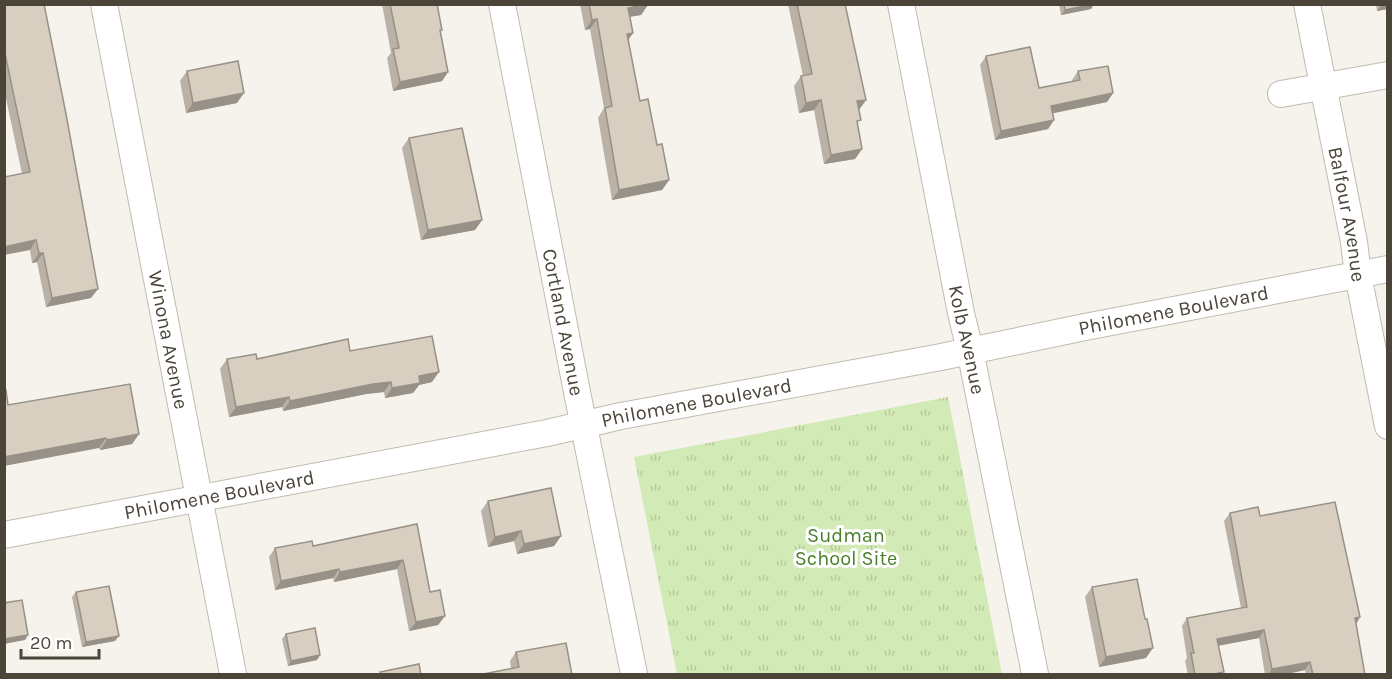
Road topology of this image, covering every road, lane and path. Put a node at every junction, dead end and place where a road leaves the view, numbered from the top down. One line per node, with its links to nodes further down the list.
1 (104, 4): 13 (street, Winona Avenue)
2 (502, 4): 11 (street, Cortland Avenue)
3 (901, 4): 10 (street, Kolb Avenue)
4 (1307, 4): 6 (street, Balfour Avenue)
5 (1388, 75): 6 (street)
6 (1324, 87): 7 (street); 9 (street, Balfour Avenue)
7 (1281, 94)
8 (1388, 269): 9 (street, Philomene Boulevard)
9 (1358, 275): 10 (street, Philomene Boulevard); 12 (street, Balfour Avenue)
10 (970, 350): 11 (street, Philomene Boulevard); 17 (street, Kolb Avenue)
11 (584, 424): 13 (street, Philomene Boulevard); 16 (street, Cortland Avenue)
12 (1388, 426)
13 (200, 497): 14 (street, Philomene Boulevard); 15 (street, Winona Avenue)
14 (4, 535)
15 (233, 675)
16 (634, 675)
17 (1035, 675)

